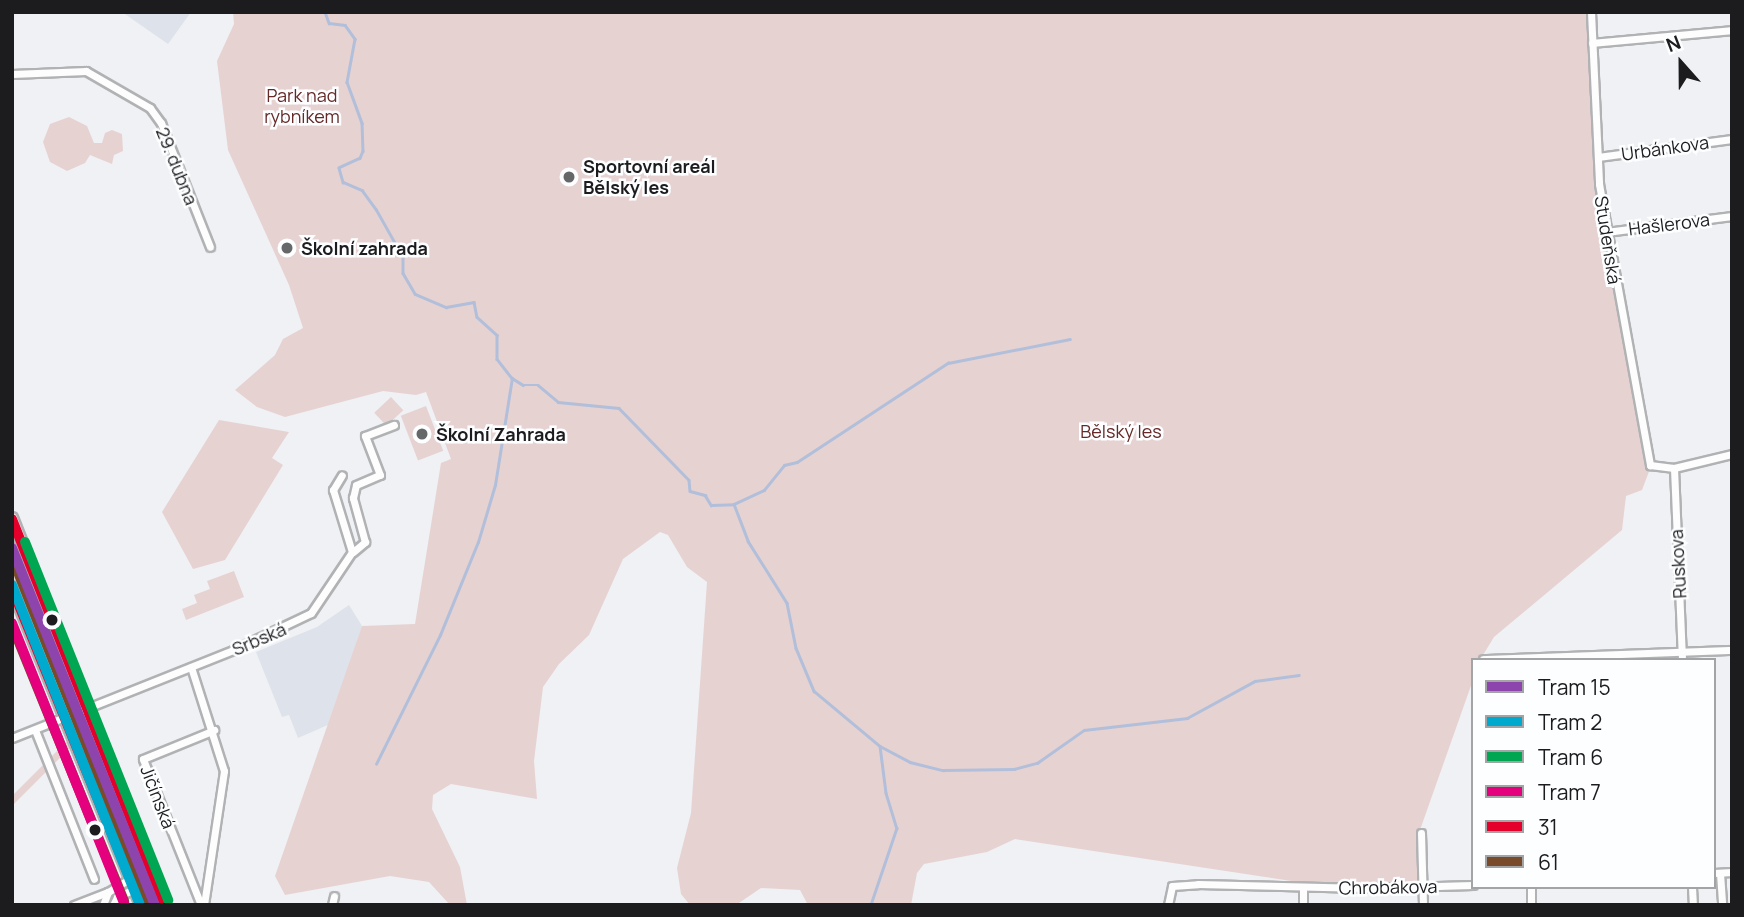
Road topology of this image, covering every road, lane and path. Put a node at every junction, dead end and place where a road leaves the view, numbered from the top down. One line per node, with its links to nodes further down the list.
1 (1591, 12): 3 (street, Studeňská)
2 (1732, 30): 3 (street)
3 (1592, 43): 6 (street, Studeňská)
4 (12, 74): 9 (street, 29. dubna)
5 (1732, 139): 6 (street, Urbánkova)
6 (1598, 158): 8 (street, Studeňská)
7 (1732, 216): 8 (street, Hašlerova)
8 (1606, 232): 12 (street, Studeňská)
9 (210, 247)
10 (394, 425): 15 (street, Srbská)
11 (1732, 454): 12 (street)
12 (1674, 468): 18 (street, Ruskova)
13 (342, 475): 15 (street)
14 (12, 519): 21 (street)
15 (352, 552): 20 (street, Srbská)
16 (12, 587): 22 (street)
17 (1732, 650): 18 (street)
18 (1682, 656): 19 (street)
19 (1549, 658)
20 (191, 667): 21 (street, Srbská); 24 (street, Jičínská)
21 (89, 708): 22 (street, Srbská); 40 (street)
22 (64, 718): 23 (street, Srbská); 30 (street)
23 (35, 730): 25 (street, Srbská); 29 (street)
24 (214, 730): 41 (street, Jičínská); 41 (street, Jičínská)
25 (12, 738)
26 (1421, 833): 33 (street)
27 (1717, 873): 28 (street); 46 (street)
28 (1732, 873)
29 (94, 879)
30 (132, 884): 34 (street); 38 (street); 39 (street)
31 (1471, 885): 33 (street, Chrobákova)
32 (1303, 887): 33 (street, Chrobákova); 43 (street, Chrobákova); 44 (street)
33 (1422, 887): 45 (street)
34 (108, 892): 36 (street); 37 (street)
35 (334, 896): 42 (street)
36 (74, 905)
37 (103, 905)
38 (113, 905)
39 (141, 905)
40 (165, 905)
41 (203, 905)
42 (332, 905)
43 (1168, 905)
44 (1303, 905)
45 (1423, 905)
46 (1722, 905)

